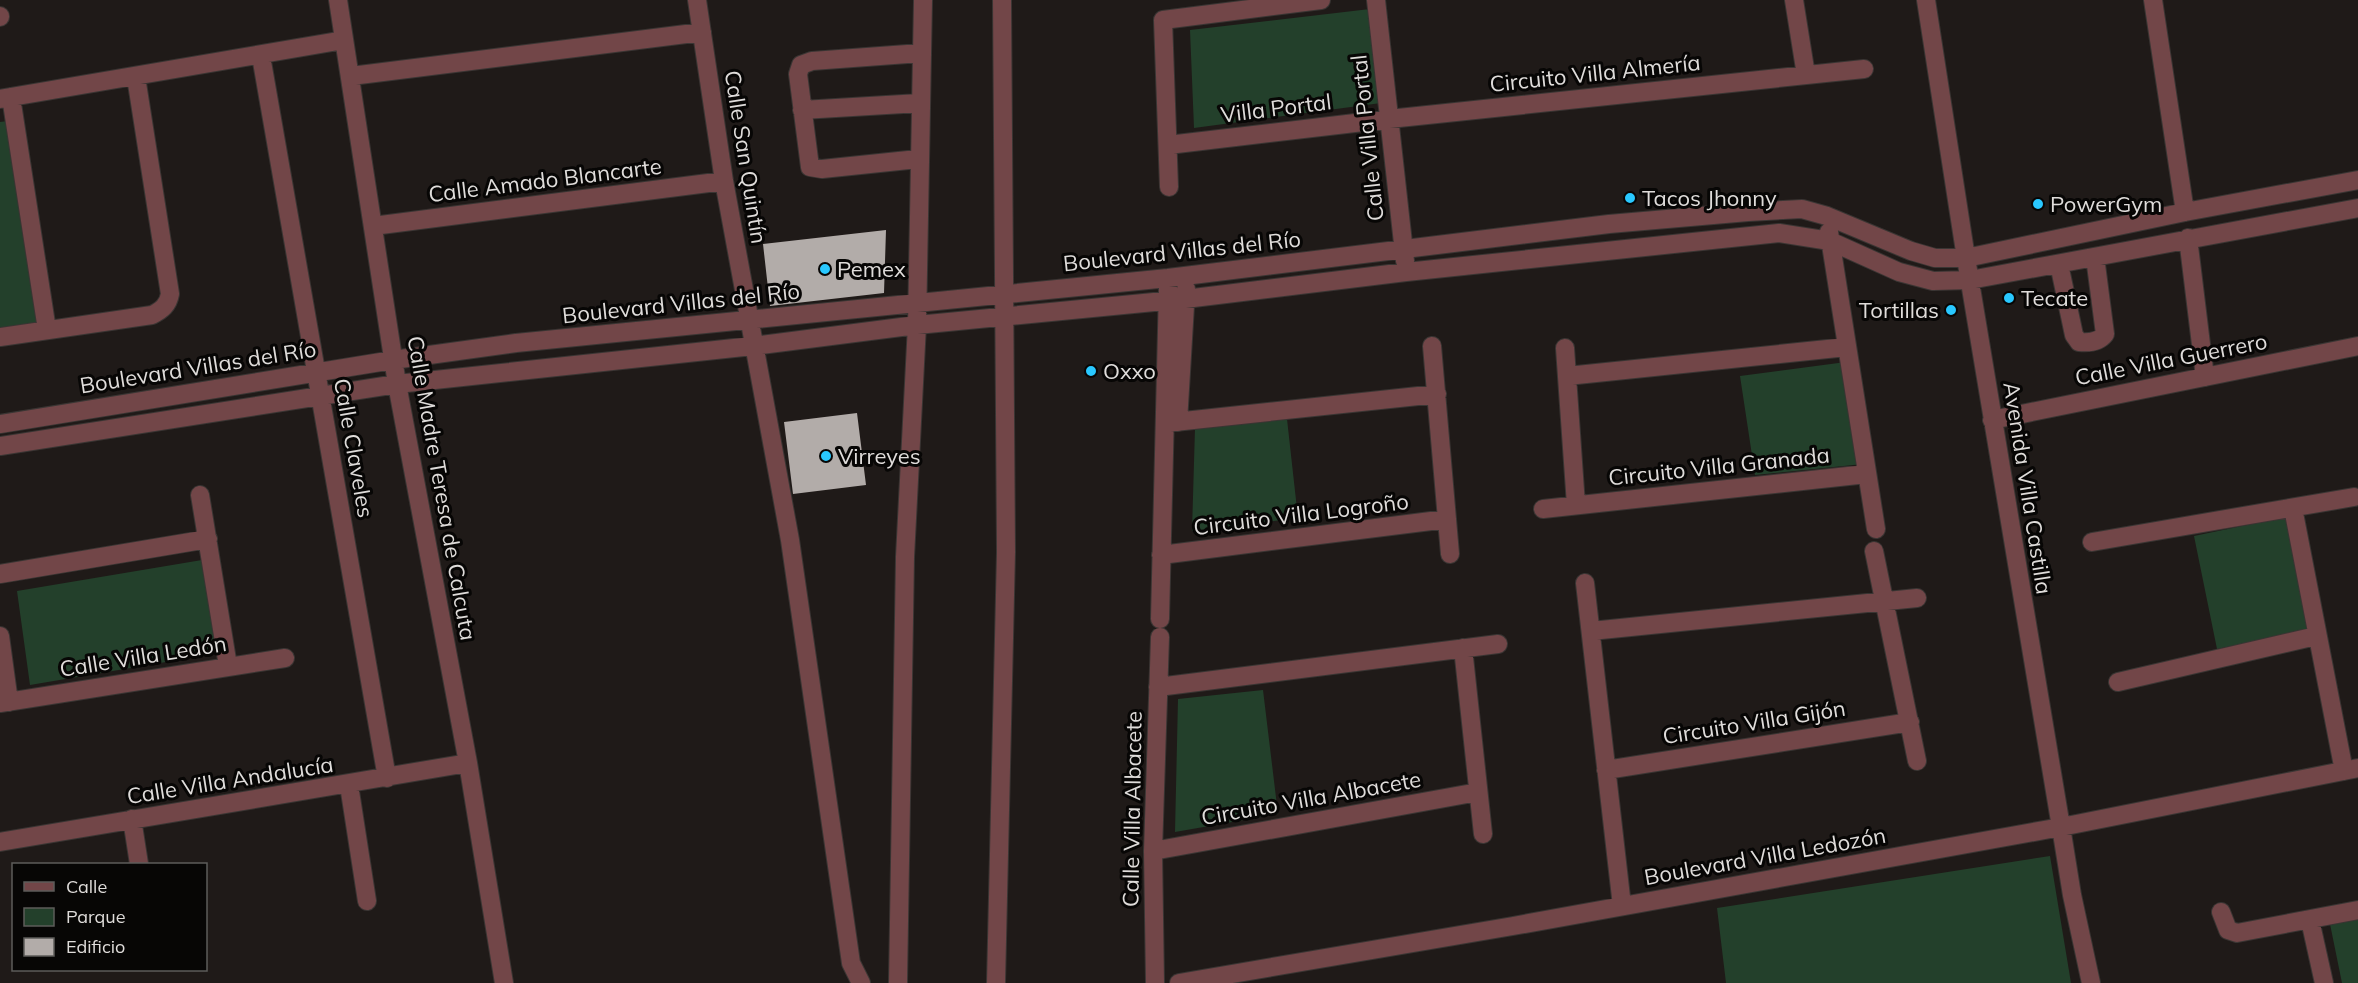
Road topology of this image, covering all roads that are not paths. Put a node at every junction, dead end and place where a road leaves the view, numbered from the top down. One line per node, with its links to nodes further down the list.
1 (338, 0): 11 (street, Calle Madre Teresa de Calcuta)
2 (698, 0): 10 (street, Calle San Quintín)
3 (923, 0): 12 (street)
4 (1002, 0): 41 (street)
5 (1321, 0): 22 (street)
6 (1376, 0): 21 (street, Calle Villa Portal)
7 (1794, 0): 15 (street)
8 (1926, 0): 35 (street, Avenida Villa Castilla)
9 (2153, 0): 28 (street)
10 (702, 32): 16 (street); 25 (street, Calle San Quintín)
11 (344, 40): 13 (street); 16 (street, Calle Madre Teresa de Calcuta)
12 (921, 53): 19 (street); 20 (street)
13 (261, 56): 17 (street); 55 (street, Calle Claveles)
14 (1864, 69): 15 (street, Circuito Villa Almería)
15 (1806, 75): 21 (street, Circuito Villa Almería)
16 (351, 76): 30 (street, Calle Madre Teresa de Calcuta)
17 (136, 77): 18 (street); 47 (street)
18 (6, 98): 47 (street)
19 (920, 103): 20 (street); 23 (street)
20 (802, 110): 23 (street)
21 (1389, 119): 22 (street, Villa Portal); 33 (street, Calle Villa Portal)
22 (1168, 145): 26 (street)
23 (918, 159): 43 (street)
24 (2358, 180): 28 (street, Boulevard Villas del Río)
25 (724, 181): 30 (street, Calle Amado Blancarte); 45 (street, Calle San Quintín)
26 (1169, 187)
27 (2358, 208): 31 (street, Boulevard Villas del Río)
28 (2185, 212): 35 (street, Boulevard Villas del Río)
29 (1827, 216): 32 (street, Circuito Villa Granada); 33 (street, Boulevard Villas del Río); 35 (street, Boulevard Villas del Río)
30 (373, 226): 54 (street, Calle Madre Teresa de Calcuta)
31 (2188, 238): 34 (street, Boulevard Villas del Río); 57 (street)
32 (1830, 241): 37 (street, Boulevard Villas del Río); 40 (street, Boulevard Villas del Río); 52 (street, Circuito Villa Granada)
33 (1404, 250): 37 (street, Calle Villa Portal); 38 (street, Boulevard Villas del Río)
34 (2095, 257): 36 (street, Boulevard Villas del Río); 36 (street)
35 (1966, 258): 40 (street, Avenida Villa Castilla)
36 (2060, 264): 40 (street, Boulevard Villas del Río)
37 (1406, 272): 42 (street, Boulevard Villas del Río)
38 (1187, 275): 39 (street, Boulevard Villas del Río); 42 (street)
39 (1168, 278): 41 (street, Boulevard Villas del Río); 42 (street)
40 (1970, 280): 61 (street, Avenida Villa Castilla)
41 (1003, 294): 43 (street, Boulevard Villas del Río); 44 (street)
42 (1176, 300): 44 (street, Boulevard Villas del Río); 62 (street)
43 (917, 301): 45 (street, Boulevard Villas del Río); 46 (street)
44 (1004, 318): 46 (street, Boulevard Villas del Río); 115 (street)
45 (749, 321): 50 (street, Calle San Quintín); 54 (street, Boulevard Villas del Río)
46 (917, 325): 50 (street, Boulevard Villas del Río); 114 (street)
47 (47, 330): 48 (street)
48 (0, 337)
49 (2358, 345): 57 (street, Calle Villa Guerrero)
50 (753, 346): 58 (street, Boulevard Villas del Río); 113 (street, Calle San Quintín)
51 (1432, 346): 59 (street)
52 (1847, 347): 56 (street); 65 (street, Circuito Villa Granada)
53 (1565, 348): 56 (street)
54 (393, 360): 55 (street, Boulevard Villas del Río); 58 (street, Calle Madre Teresa de Calcuta)
55 (317, 372): 60 (street, Calle Claveles); 63 (street, Boulevard Villas del Río)
56 (1567, 376): 68 (street)
57 (2205, 377): 61 (street, Calle Villa Guerrero)
58 (397, 384): 60 (street, Boulevard Villas del Río); 94 (street, Calle Madre Teresa de Calcuta)
59 (1437, 394): 62 (street); 71 (street)
60 (320, 395): 64 (street, Boulevard Villas del Río); 97 (street, Calle Claveles)
61 (1992, 420): 101 (street, Avenida Villa Castilla)
62 (1171, 422): 77 (street, Calle Villa Albacete)
63 (0, 424)
64 (0, 446)
65 (1867, 474): 68 (street, Circuito Villa Granada); 72 (street, Circuito Villa Granada)
66 (200, 495): 73 (street)
67 (2354, 497): 69 (street)
68 (1576, 505): 70 (street, Circuito Villa Granada)
69 (2293, 508): 74 (street); 84 (street)
70 (1543, 509)
71 (1447, 519): 76 (street); 77 (street, Circuito Villa Logroño)
72 (1876, 529)
73 (208, 540): 78 (street); 88 (street)
74 (2092, 542)
75 (1874, 551): 81 (street)
76 (1450, 554)
77 (1161, 555): 90 (street, Calle Villa Albacete)
78 (0, 573)
79 (1585, 583): 82 (street)
80 (1917, 598): 81 (street)
81 (1885, 600): 82 (street); 92 (street)
82 (1591, 631): 95 (street)
83 (0, 636): 91 (street)
84 (2316, 636): 89 (street); 96 (street)
85 (1498, 644): 86 (street)
86 (1463, 648): 90 (street); 99 (street)
87 (285, 658): 88 (street, Calle Villa Ledón)
88 (228, 666): 91 (street, Calle Villa Ledón)
89 (2118, 682)
90 (1158, 687): 104 (street, Calle Villa Albacete)
91 (5, 703)
92 (1910, 722): 93 (street); 95 (street, Circuito Villa Gijón)
93 (1917, 761)
94 (468, 763): 97 (street, Calle Villa Andalucía); 112 (street, Calle Madre Teresa de Calcuta)
95 (1606, 770): 107 (street)
96 (2351, 770): 101 (street, Boulevard Villa Ledozón)
97 (387, 778): 98 (street, Calle Villa Andalucía)
98 (349, 785): 100 (street, Calle Villa Andalucía); 106 (street)
99 (1478, 792): 102 (street); 104 (street, Circuito Villa Albacete)
100 (132, 819): 103 (street, Calle Villa Andalucía); 105 (street)
101 (2061, 827): 107 (street, Boulevard Villa Ledozón); 118 (street, Avenida Villa Castilla)
102 (1483, 834)
103 (0, 842)
104 (1153, 851): 116 (street, Calle Villa Albacete)
105 (139, 863)
106 (367, 901)
107 (1622, 906): 111 (street, Boulevard Villa Ledozón)
108 (2358, 910): 110 (street)
109 (2221, 912): 110 (street)
110 (2310, 920): 119 (street)
111 (1275, 975): 117 (street, Boulevard Villa Ledozón)
112 (504, 983)
113 (861, 983)
114 (898, 983)
115 (996, 983)
116 (1155, 983)
117 (1179, 983)
118 (2091, 983)
119 (2324, 983)

